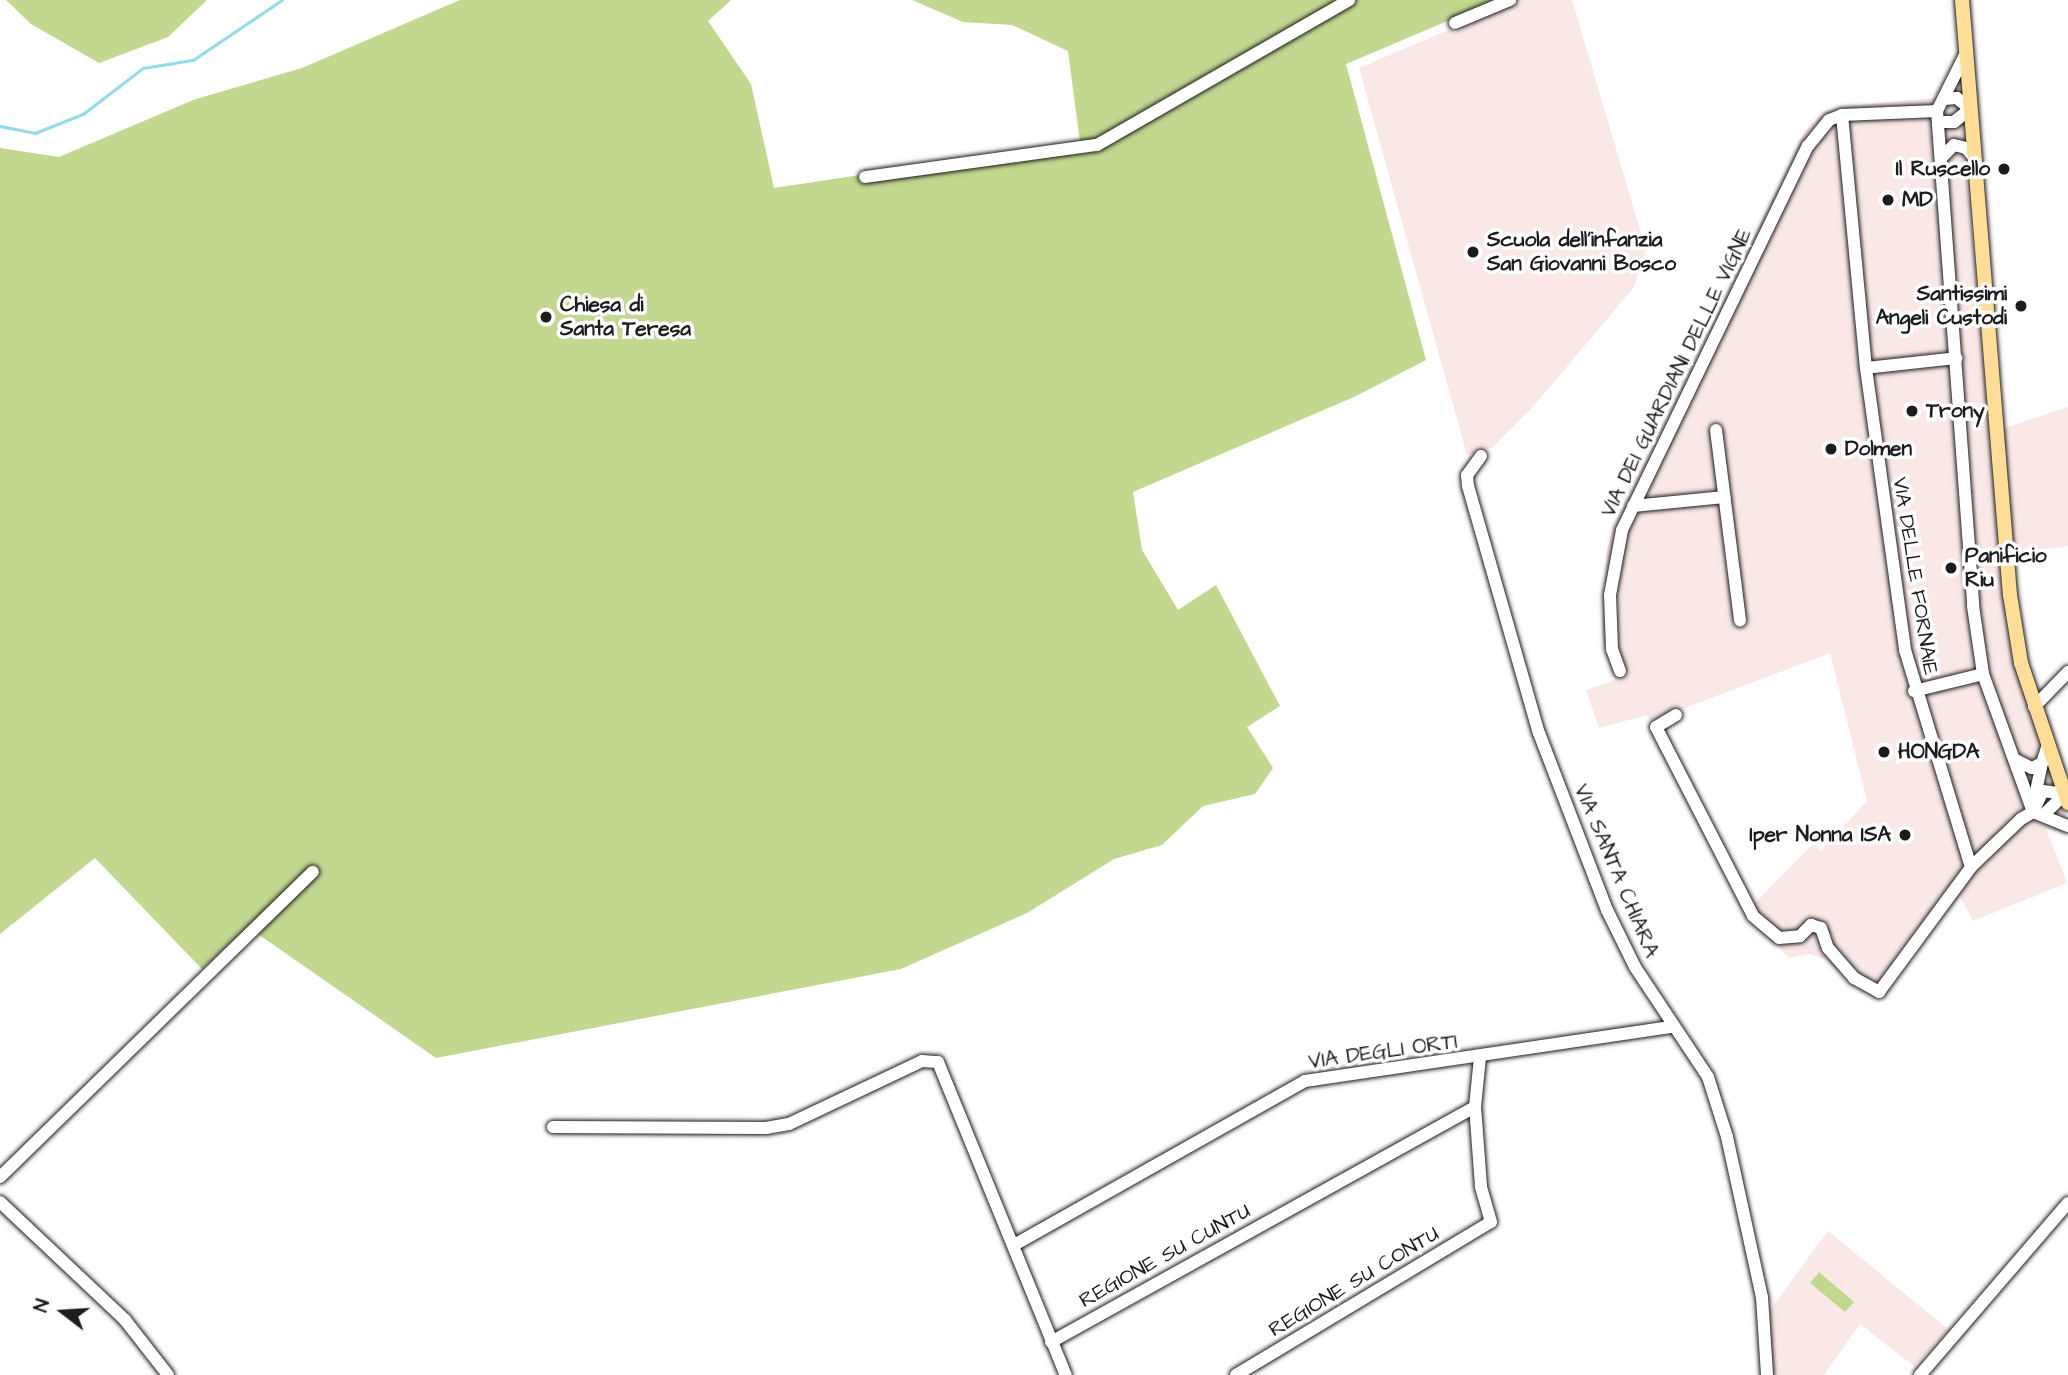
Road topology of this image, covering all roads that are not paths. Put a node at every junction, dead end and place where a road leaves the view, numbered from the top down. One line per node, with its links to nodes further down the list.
1 (1349, 0): 13 (street)
2 (1510, 0): 4 (street)
3 (1962, 0): 5 (main road)
4 (1455, 23)
5 (1966, 53): 6 (main road); 7 (street)
6 (1970, 109): 7 (street); 9 (street); 10 (main road)
7 (1940, 111): 8 (street); 9 (street); 12 (street)
8 (1842, 115): 15 (street, VIA DELLE FORNAIE); 19 (street, VIA DEI GUARDIANI DELLE VIGNE)
9 (1954, 122): 10 (street)
10 (1972, 139): 11 (main road)
11 (1973, 156): 12 (street); 25 (main road)
12 (1941, 158): 14 (street)
13 (865, 177)
14 (1956, 358): 15 (street); 23 (street)
15 (1866, 368): 24 (street, VIA DELLE FORNAIE)
16 (1716, 430): 18 (street)
17 (1481, 456): 36 (street, VIA SANTA CHIARA)
18 (1724, 497): 19 (street); 20 (street)
19 (1633, 506): 21 (street, VIA DEI GUARDIANI DELLE VIGNE)
20 (1740, 620)
21 (1620, 671)
22 (2068, 672): 25 (street)
23 (1983, 674): 24 (street); 28 (street)
24 (1914, 691): 34 (street, VIA DELLE FORNAIE)
25 (2034, 707): 27 (main road)
26 (1676, 715): 34 (street)
27 (2048, 745): 29 (street); 31 (main road)
28 (2014, 759): 29 (street); 30 (street)
29 (2042, 763): 30 (street)
30 (2033, 787): 31 (street); 32 (street); 32 (street)
31 (2066, 798): 32 (street)
32 (2038, 813): 33 (street); 34 (street)
33 (2068, 826)
34 (1971, 867)
35 (313, 873): 40 (street)
36 (1672, 1027): 37 (street, VIA DEGLI ORTI); 48 (street, VIA SANTA CHIARA)
37 (1480, 1058): 38 (street); 43 (street, VIA DEGLI ORTI)
38 (1475, 1107): 44 (street, REGIONE SU CUNTU); 47 (street, REGIONE SU CONTU)
39 (553, 1127): 43 (street)
40 (0, 1177)
41 (0, 1202): 45 (street)
42 (2068, 1203): 49 (street)
43 (1014, 1245): 44 (street)
44 (1051, 1342): 46 (street)
45 (168, 1375)
46 (1066, 1375)
47 (1236, 1375)
48 (1767, 1375)
49 (1920, 1375)

